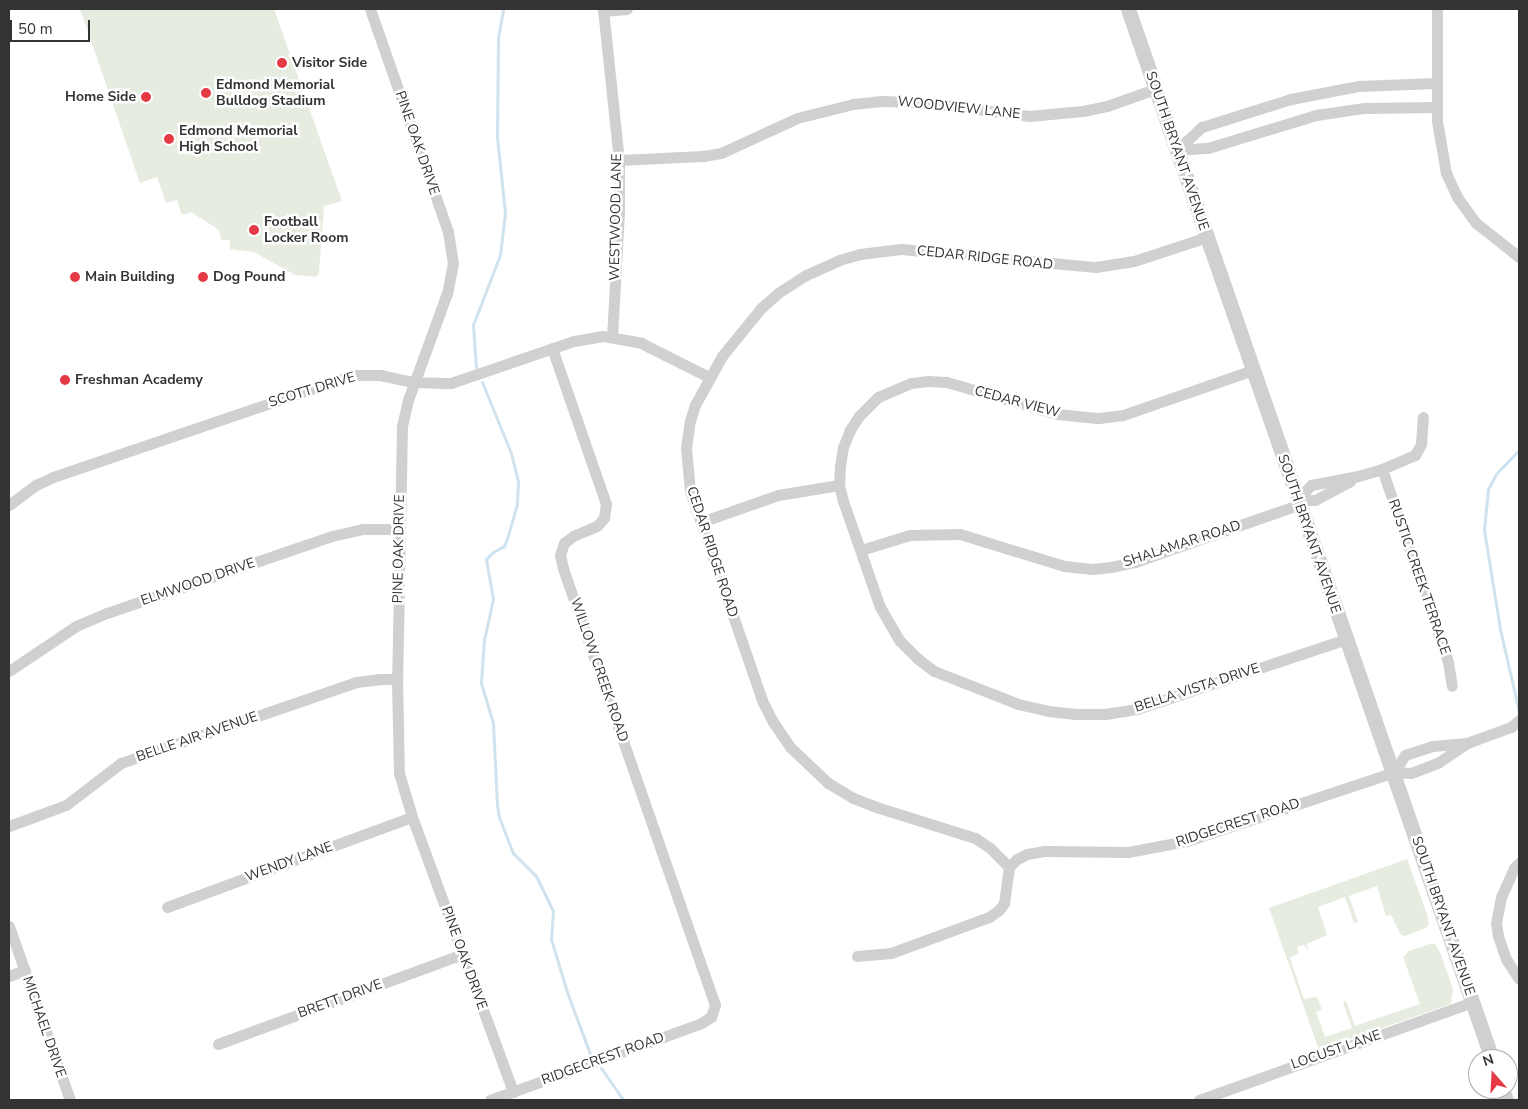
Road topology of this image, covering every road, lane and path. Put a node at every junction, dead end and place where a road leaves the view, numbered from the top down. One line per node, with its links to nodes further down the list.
1 (370, 9): 17 (street, PINE OAK DRIVE)
2 (627, 9): 4 (street)
3 (1128, 9): 7 (street, SOUTH BRYANT AVENUE)
4 (603, 10): 10 (street, WESTWOOD LANE)
5 (1437, 10): 6 (street)
6 (1436, 83): 8 (street); 9 (street)
7 (1155, 88): 9 (street, SOUTH BRYANT AVENUE); 10 (street, WOODVIEW LANE)
8 (1437, 107): 9 (street); 12 (street)
9 (1177, 150): 11 (street, SOUTH BRYANT AVENUE)
10 (619, 160): 13 (street, WESTWOOD LANE)
11 (1207, 237): 15 (street, SOUTH BRYANT AVENUE); 16 (street, CEDAR RIDGE ROAD)
12 (1519, 257)
13 (612, 336): 14 (street, SCOTT DRIVE); 16 (street, SCOTT DRIVE)
14 (552, 348): 17 (street, SCOTT DRIVE); 45 (street, WILLOW CREEK ROAD)
15 (1254, 370): 20 (street, CEDAR VIEW); 21 (street, SOUTH BRYANT AVENUE)
16 (709, 377): 23 (street, CEDAR RIDGE ROAD)
17 (414, 382): 22 (street, SCOTT DRIVE); 24 (street, PINE OAK DRIVE)
18 (1423, 417): 19 (street)
19 (1382, 469): 21 (street); 29 (street, RUSTIC CREEK TERRACE)
20 (839, 485): 23 (street); 25 (street, BELLA VISTA DRIVE)
21 (1297, 502): 25 (street, SHALAMAR ROAD); 26 (street, SOUTH BRYANT AVENUE)
22 (9, 505)
23 (701, 522): 36 (street, CEDAR RIDGE ROAD)
24 (400, 529): 27 (street, ELMWOOD DRIVE); 28 (street, PINE OAK DRIVE)
25 (861, 550): 26 (street, BELLA VISTA DRIVE)
26 (1346, 639): 32 (street, SOUTH BRYANT AVENUE)
27 (9, 671)
28 (397, 679): 33 (street, PINE OAK DRIVE); 34 (street, BELLE AIR AVENUE)
29 (1452, 686)
30 (1519, 720): 31 (street, RIDGECREST ROAD)
31 (1467, 743): 32 (street, RIDGECREST ROAD); 32 (street, RIDGECREST ROAD)
32 (1394, 772): 36 (street, RIDGECREST ROAD); 44 (street, SOUTH BRYANT AVENUE)
33 (412, 817): 37 (street, WENDY LANE); 39 (street, PINE OAK DRIVE)
34 (9, 826)
35 (1519, 863): 43 (street)
36 (1009, 867): 40 (street)
37 (167, 907)
38 (9, 926): 41 (street, MICHAEL DRIVE)
39 (463, 954): 46 (street, BRETT DRIVE); 48 (street, PINE OAK DRIVE)
40 (856, 956)
41 (25, 970): 42 (street); 49 (street, MICHAEL DRIVE)
42 (9, 976)
43 (1519, 979)
44 (1473, 1002): 47 (street, SOUTH BRYANT AVENUE); 51 (street, LOCUST LANE)
45 (714, 1013): 48 (street, RIDGECREST ROAD)
46 (218, 1044)
47 (1489, 1049)
48 (513, 1092): 50 (street, RIDGECREST ROAD)
49 (70, 1100)
50 (490, 1100)
51 (1199, 1100)

